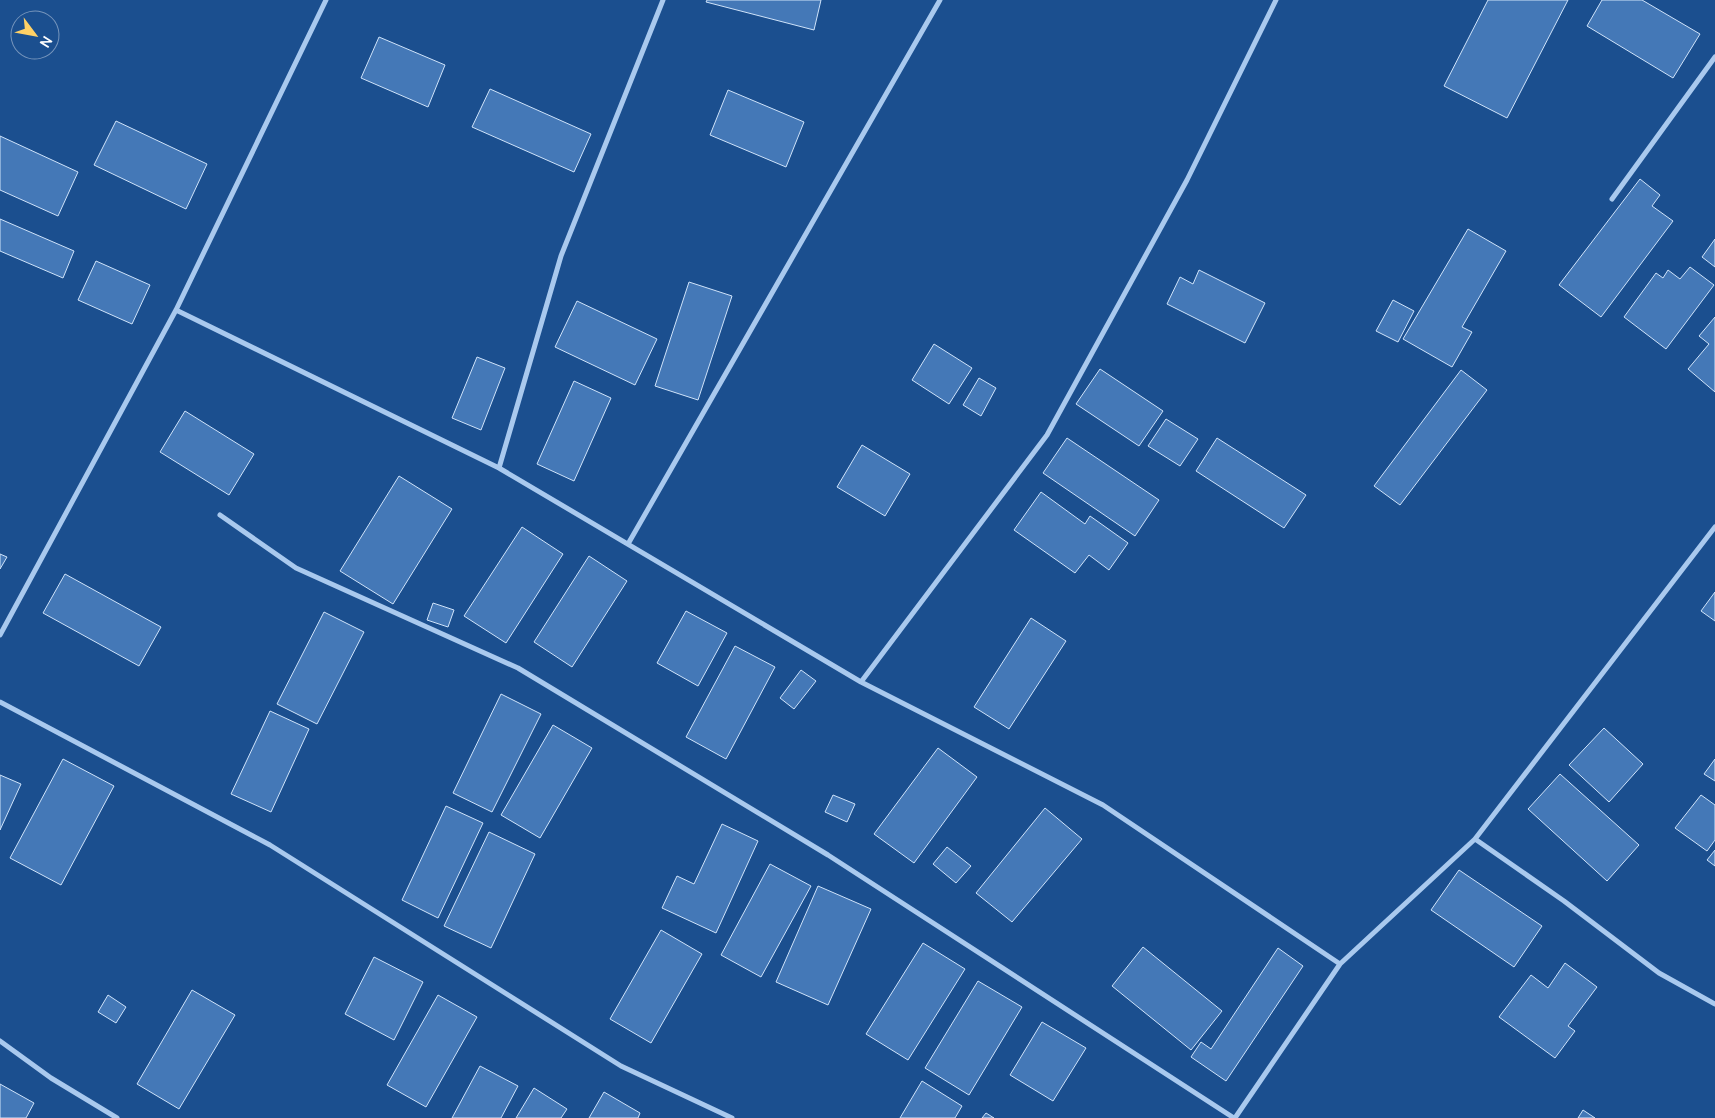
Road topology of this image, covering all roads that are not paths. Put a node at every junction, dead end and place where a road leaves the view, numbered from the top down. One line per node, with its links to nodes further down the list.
1 (326, 0): 7 (street)
2 (663, 0): 8 (street)
3 (940, 0): 11 (street)
4 (1276, 0): 13 (street)
5 (1715, 57): 6 (street)
6 (1612, 199)
7 (176, 310): 8 (street); 12 (street)
8 (499, 468): 11 (street)
9 (220, 515): 21 (street)
10 (1715, 527): 15 (street)
11 (628, 544): 13 (street)
12 (0, 635)
13 (860, 682): 16 (street)
14 (0, 702): 20 (street)
15 (1475, 839): 16 (street); 17 (street)
16 (1340, 964): 21 (street)
17 (1715, 1004)
18 (0, 1041): 19 (street)
19 (117, 1118)
20 (732, 1118)
21 (1234, 1118)

